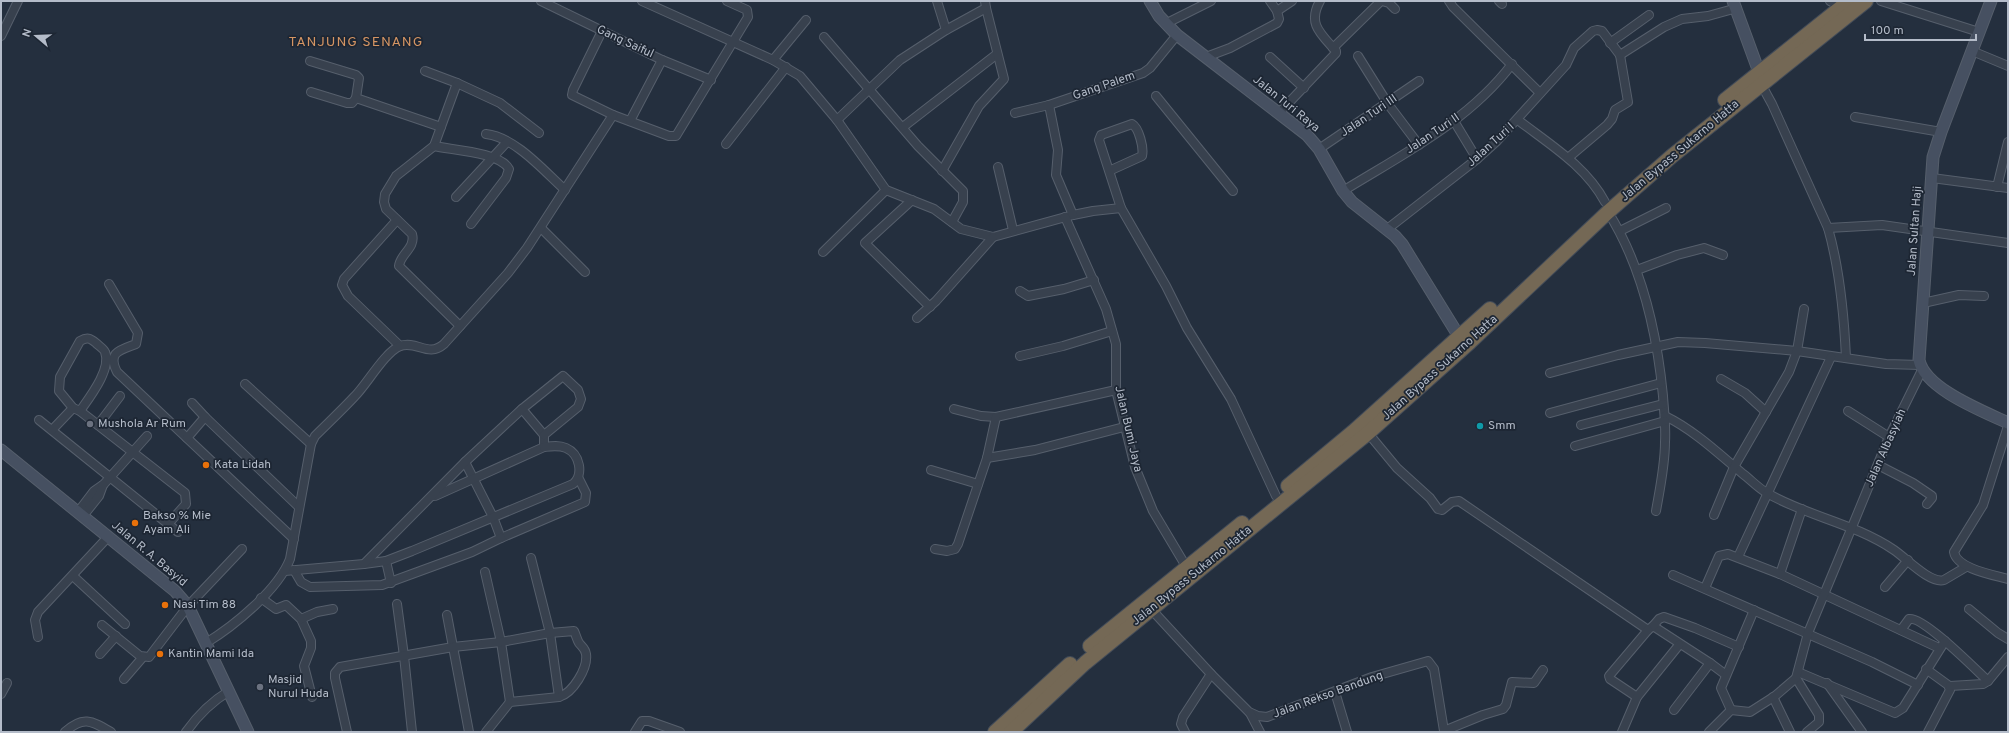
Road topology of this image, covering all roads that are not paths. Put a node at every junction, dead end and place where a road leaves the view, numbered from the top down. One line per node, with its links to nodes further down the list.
1 (18, 1): 28 (street)
2 (541, 1): 25 (street, Gang Saiful)
3 (642, 1): 30 (street)
4 (727, 1): 30 (street)
5 (937, 1): 24 (street)
6 (1150, 1): 23 (street, Jalan Turi Raya)
7 (1211, 1): 23 (street)
8 (1270, 1): 20 (street)
9 (1292, 1): 20 (street)
10 (1320, 1): 32 (street)
11 (1382, 1): 19 (street); 32 (street)
12 (1449, 1): 42 (street)
13 (1866, 1): 46 (highway, Jalan Bypass Sukarno Hatta)
14 (1881, 1): 26 (street)
15 (1991, 1): 26 (street, Jalan Sultan Haji)
16 (1840, 3): 46 (highway, Jalan Bypass Sukarno Hatta)
17 (986, 5): 24 (street); 34 (street)
18 (1735, 5): 35 (street); 46 (street)
19 (1395, 9)
20 (1277, 11): 37 (street)
21 (1649, 15): 31 (street)
22 (806, 20): 40 (street)
23 (1165, 24): 27 (street, Jalan Turi Raya)
24 (946, 30): 50 (street)
25 (602, 31): 39 (street, Gang Saiful); 60 (street)
26 (1979, 32): 33 (street, Jalan Sultan Haji)
27 (1177, 35): 37 (street, Jalan Turi Raya); 57 (street, Gang Palem)
28 (1, 36)
29 (824, 37): 50 (street)
30 (734, 43): 40 (street); 47 (street)
31 (1610, 43): 35 (street); 53 (street)
32 (1334, 48): 51 (street)
33 (1972, 51): 43 (street); 68 (street, Jalan Sultan Haji)
34 (997, 54): 67 (street); 81 (street)
35 (1620, 55): 78 (street)
36 (1358, 56): 56 (street)
37 (1206, 57): 59 (street, Jalan Turi Raya)
38 (1270, 57): 51 (street)
39 (662, 60): 47 (street, Gang Saiful); 62 (street)
40 (773, 60): 44 (street)
41 (310, 61): 55 (street)
42 (1512, 64): 53 (street); 65 (street, Jalan Turi II)
43 (2008, 66)
44 (786, 67): 63 (street); 73 (street)
45 (425, 71): 49 (street)
46 (1760, 78): 92 (highway, Jalan Bypass Sukarno Hatta); 100 (street)
47 (710, 80): 62 (street)
48 (1419, 81): 56 (street, Jalan Turi III)
49 (457, 84): 66 (street); 69 (street)
50 (869, 88): 63 (street); 67 (street)
51 (1304, 88): 59 (street)
52 (311, 92): 55 (street)
53 (1540, 93): 64 (street)
54 (1156, 96): 88 (street)
55 (356, 98): 66 (street)
56 (1388, 104): 74 (street); 76 (street, Jalan Turi III)
57 (1049, 105): 58 (street, Gang Palem); 95 (street, Jalan Bumi Jaya)
58 (1015, 113)
59 (1279, 113): 76 (street, Jalan Turi Raya)
60 (613, 115): 62 (street); 86 (street)
61 (1855, 117): 68 (street)
62 (630, 120)
63 (838, 120): 87 (street)
64 (1518, 120): 78 (street, Jalan Turi I); 79 (street, Jalan Turi I)
65 (1454, 121): 74 (street, Jalan Turi II); 79 (street)
66 (441, 127): 75 (street)
67 (903, 127): 81 (street)
68 (1941, 132): 83 (street, Jalan Sultan Haji)
69 (539, 133)
70 (486, 134): 71 (street)
71 (507, 142): 77 (street); 86 (street)
72 (2008, 142): 84 (street)
73 (726, 144)
74 (1419, 145): 89 (street, Jalan Turi II)
75 (434, 146): 77 (street); 96 (street)
76 (1319, 149): 89 (street, Jalan Turi Raya)
77 (493, 157): 90 (street); 98 (street)
78 (1568, 158): 92 (street, Jalan Turi I)
79 (1478, 159): 102 (street, Jalan Turi I)
80 (998, 167): 101 (street)
81 (942, 171): 97 (street)
82 (1109, 171): 82 (street); 93 (street)
83 (1932, 178): 84 (street); 103 (street, Jalan Sultan Haji)
84 (1997, 187): 85 (street)
85 (2008, 188)
86 (565, 190): 99 (street)
87 (886, 190): 91 (street); 107 (street)
88 (1233, 191)
89 (1343, 191): 102 (street, Jalan Turi Raya)
90 (456, 197)
91 (912, 200): 97 (street); 116 (street)
92 (1607, 207): 104 (street, Jalan Turi I); 121 (highway, Jalan Bypass Sukarno Hatta); 152 (highway, Jalan Bypass Sukarno Hatta)
93 (1121, 208): 95 (street); 172 (street)
94 (1666, 208): 104 (street)
95 (1069, 216): 101 (street); 111 (street, Jalan Bumi Jaya)
96 (397, 220): 119 (street); 122 (street)
97 (952, 222): 105 (street)
98 (471, 224)
99 (541, 228): 110 (street); 119 (street)
100 (1828, 228): 103 (street); 127 (street)
101 (1013, 230): 105 (street)
102 (1386, 230): 121 (street, Jalan Turi Raya)
103 (1928, 230): 106 (street); 115 (street, Jalan Sultan Haji)
104 (1620, 231): 109 (street, Jalan Turi I)
105 (993, 237): 116 (street)
106 (2008, 243)
107 (822, 252)
108 (1723, 255): 109 (street)
109 (1637, 270): 123 (street, Jalan Turi I)
110 (585, 272)
111 (1094, 280): 113 (street); 120 (street, Jalan Bumi Jaya)
112 (109, 284): 156 (street)
113 (1020, 291)
114 (1984, 296): 115 (street)
115 (1923, 303): 128 (street, Jalan Sultan Haji)
116 (930, 307): 118 (street)
117 (1804, 309): 124 (street)
118 (917, 318)
119 (460, 326): 122 (street)
120 (1112, 331): 125 (street); 133 (street, Jalan Bumi Jaya)
121 (1460, 338): 172 (highway, Jalan Bypass Sukarno Hatta)
122 (400, 346): 157 (street)
123 (1656, 346): 124 (street); 129 (street); 131 (street, Jalan Turi I)
124 (1797, 351): 126 (street); 141 (street)
125 (1020, 356)
126 (1831, 357): 127 (street); 171 (street)
127 (1846, 358): 128 (street)
128 (1921, 368): 149 (street); 155 (street, Jalan Albasyiah)
129 (1550, 373)
130 (1721, 380): 141 (street)
131 (1661, 383): 136 (street, Jalan Turi I); 142 (street)
132 (245, 384): 157 (street)
133 (1116, 390): 144 (street); 150 (street, Jalan Bumi Jaya)
134 (120, 396): 147 (street)
135 (192, 403): 143 (street)
136 (1663, 404): 145 (street, Jalan Turi I); 148 (street)
137 (522, 409): 153 (street); 153 (street); 163 (street)
138 (954, 409): 144 (street)
139 (76, 410): 139 (street); 147 (street); 151 (street)
140 (1848, 411): 155 (street)
141 (1766, 412): 165 (street)
142 (1550, 413)
143 (205, 417): 156 (street); 175 (street)
144 (996, 417): 162 (street)
145 (1665, 419): 158 (street); 165 (street); 177 (street, Jalan Turi I)
146 (39, 420): 151 (street)
147 (98, 425): 161 (street)
148 (1582, 425)
149 (2008, 425): 194 (street)
150 (1124, 427): 162 (street); 195 (street, Jalan Bumi Jaya)
151 (52, 430): 167 (street)
152 (1368, 433): 211 (highway, Jalan Bypass Sukarno Hatta); 218 (street)
153 (544, 435): 159 (street)
154 (147, 436): 161 (street)
155 (1889, 437): 164 (street, Jalan Albasyiah)
156 (187, 438): 185 (street)
157 (311, 444): 175 (street)
158 (1575, 446)
159 (544, 447): 168 (street); 169 (street)
160 (1, 450): 178 (street, Jalan R. A. Basyid)
161 (131, 452): 167 (street); 181 (street)
162 (987, 458): 170 (street)
163 (465, 462): 168 (street); 173 (street)
164 (1878, 465): 174 (street); 182 (street, Jalan Albasyiah)
165 (1734, 466): 171 (street); 179 (street)
166 (931, 470): 170 (street)
167 (110, 477): 178 (street); 181 (street)
168 (474, 479): 173 (street); 180 (street)
169 (579, 479): 180 (street); 186 (street)
170 (978, 484): 188 (street)
171 (1766, 493): 176 (street); 189 (street)
172 (1276, 496): 195 (highway, Jalan Bypass Sukarno Hatta)
173 (430, 498): 193 (street)
174 (1927, 504)
175 (299, 507): 185 (street)
176 (1802, 509): 182 (street); 199 (street)
177 (1656, 511)
178 (80, 514): 184 (street, Jalan R. A. Basyid)
179 (1714, 515)
180 (493, 517): 186 (street); 192 (street)
181 (170, 523): 183 (street)
182 (1852, 527): 191 (street); 206 (street, Jalan Albasyiah)
183 (178, 532)
184 (108, 537): 201 (street); 209 (street, Jalan R. A. Basyid)
185 (294, 538): 197 (street)
186 (501, 538): 203 (street)
187 (242, 549): 209 (street)
188 (935, 549)
189 (1738, 557): 199 (street); 205 (street)
190 (531, 558): 220 (street)
191 (1908, 560): 194 (street); 204 (street)
192 (386, 561): 193 (street); 203 (street)
193 (364, 564): 196 (street)
194 (1966, 567): 202 (street)
195 (1186, 568): 271 (highway, Jalan Bypass Sukarno Hatta)
196 (294, 570): 197 (street); 203 (street)
197 (285, 571): 207 (street)
198 (485, 572): 226 (street)
199 (1780, 574): 206 (street)
200 (1673, 575): 205 (street)
201 (73, 576): 216 (street); 223 (street)
202 (2008, 579)
203 (391, 583)
204 (1885, 587)
205 (1704, 588): 213 (street)
206 (1824, 595): 219 (street); 221 (street, Jalan Albasyiah)
207 (261, 598): 215 (street); 227 (street)
208 (397, 604): 233 (street)
209 (188, 606): 227 (street, Jalan R. A. Basyid); 234 (street)
210 (333, 609): 215 (street)
211 (1151, 609): 239 (street); 272 (highway, Jalan Bypass Sukarno Hatta)
212 (1969, 609): 224 (street)
213 (1754, 610): 221 (street); 230 (street)
214 (447, 615): 229 (street)
215 (301, 619): 255 (street)
216 (125, 624)
217 (102, 625): 222 (street)
218 (1650, 628): 228 (street); 230 (street); 253 (street)
219 (1901, 630): 225 (street); 231 (street)
220 (550, 633): 226 (street); 252 (street); 252 (street)
221 (1808, 633): 241 (street, Jalan Albasyiah); 246 (street)
222 (116, 636): 232 (street); 234 (street)
223 (38, 637)
224 (2008, 639)
225 (1945, 641): 231 (street); 243 (street)
226 (501, 642): 229 (street); 256 (street)
227 (206, 643): 248 (street, Jalan R. A. Basyid)
228 (1679, 644): 236 (street); 253 (street)
229 (453, 647): 233 (street); 267 (street)
230 (1739, 647): 240 (street)
231 (1939, 648): 237 (street)
232 (100, 654)
233 (404, 656): 265 (street); 266 (street)
234 (143, 657): 242 (street)
235 (2008, 657): 243 (street)
236 (1710, 663): 240 (street); 258 (street)
237 (1926, 669): 246 (street); 247 (street)
238 (1543, 670): 276 (street)
239 (1211, 674): 260 (street); 273 (street)
240 (1726, 675): 259 (street)
241 (1797, 675): 244 (street); 254 (street); 280 (street)
242 (124, 678)
243 (1988, 681): 247 (street)
244 (1826, 682): 251 (street); 257 (street)
245 (7, 683): 250 (street)
246 (1918, 685): 251 (street)
247 (1950, 686): 282 (street)
248 (228, 691): 263 (street); 264 (street, Jalan R. A. Basyid)
249 (1335, 692): 260 (street, Jalan Rekso Bandung); 275 (street); 276 (street, Jalan Rekso Bandung)
250 (1, 694)
251 (1854, 695): 257 (street)
252 (559, 697): 256 (street)
253 (1637, 697): 277 (street)
254 (1773, 697): 259 (street); 279 (street)
255 (312, 698)
256 (510, 702): 268 (street)
257 (1843, 706): 281 (street)
258 (1674, 710)
259 (1731, 710): 278 (street)
260 (1249, 712): 274 (street)
261 (65, 732): 262 (street)
262 (111, 732)
263 (186, 732)
264 (248, 732)
265 (347, 732)
266 (412, 732)
267 (469, 732)
268 (486, 732)
269 (636, 732): 270 (street)
270 (680, 732)
271 (995, 732)
272 (1011, 732)
273 (1185, 732)
274 (1260, 732)
275 (1347, 732)
276 (1443, 732)
277 (1622, 732)
278 (1711, 732)
279 (1790, 732)
280 (1807, 732)
281 (1862, 732)
282 (1928, 732)

